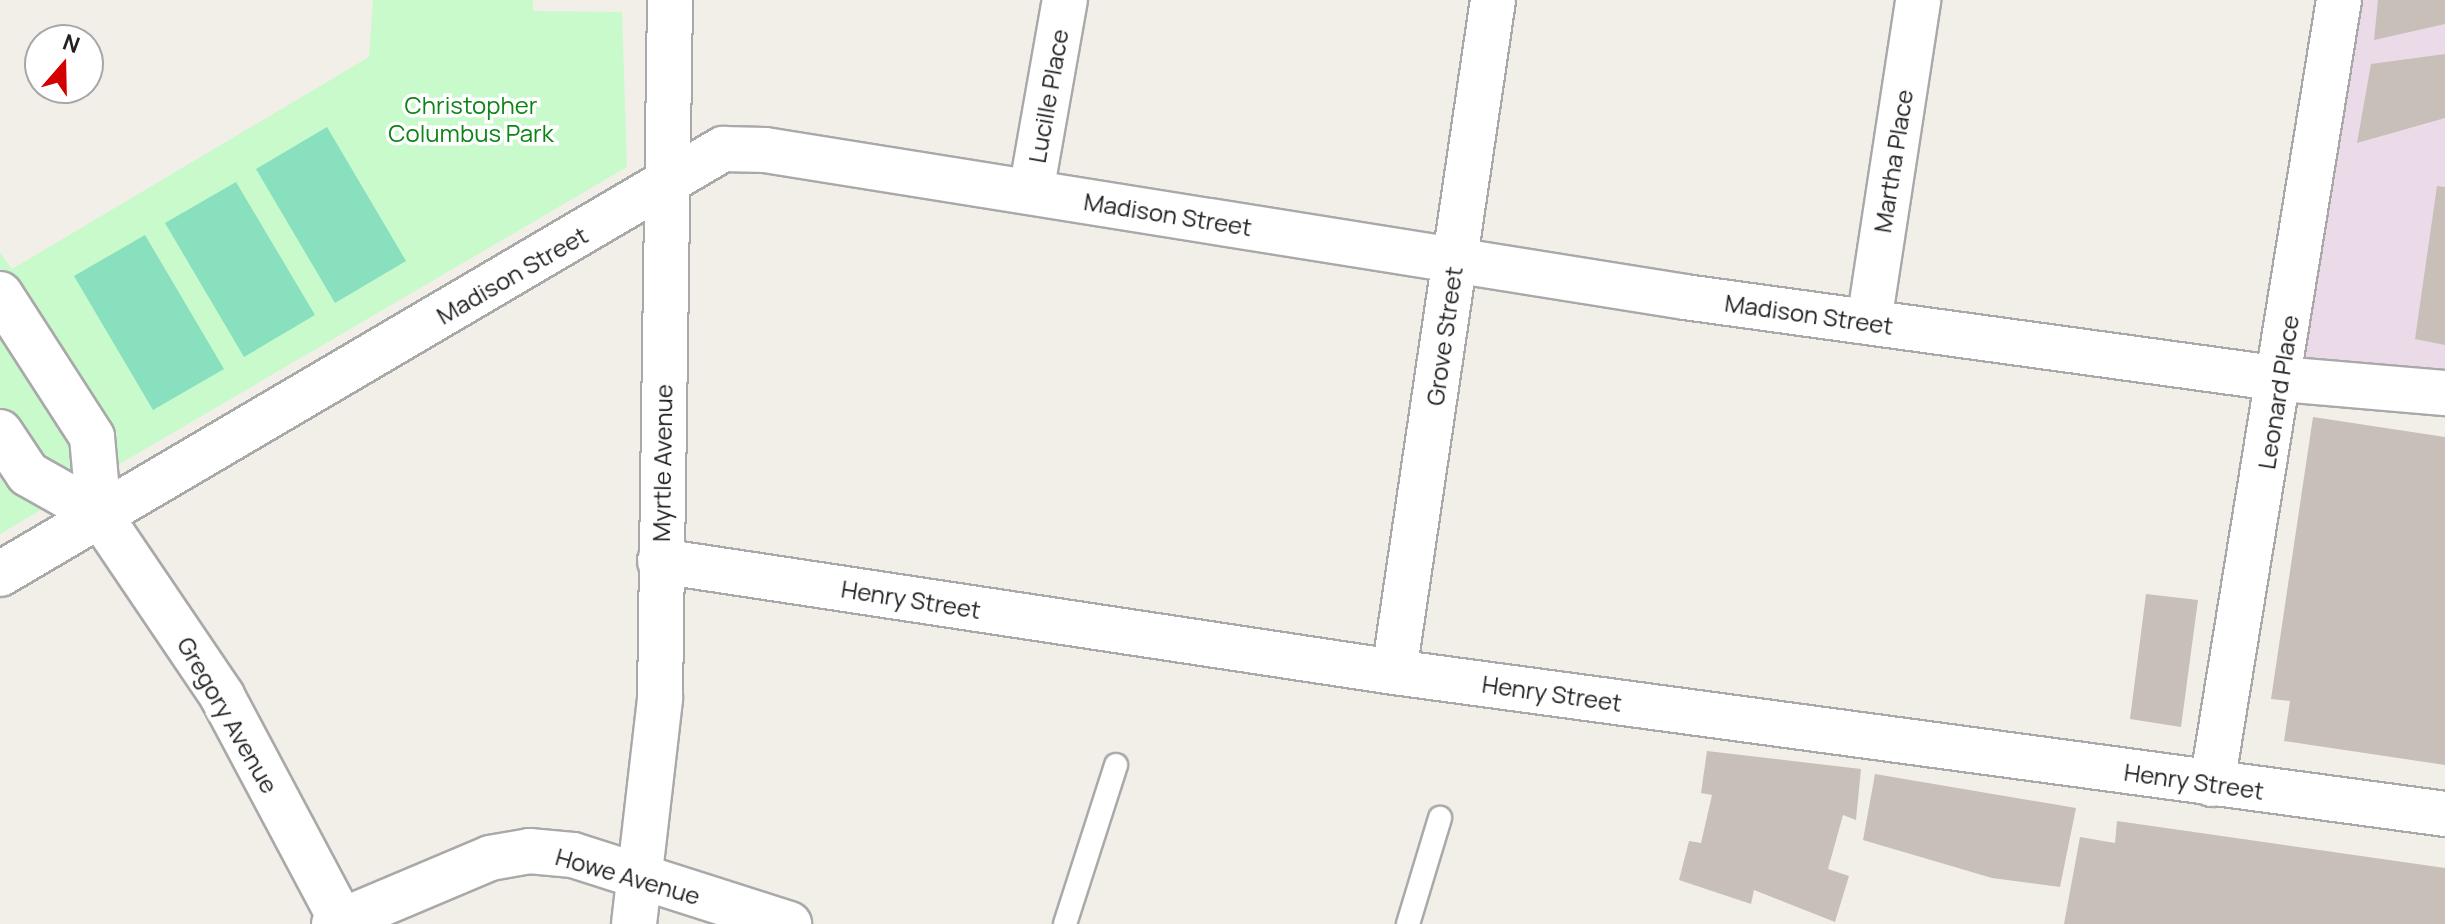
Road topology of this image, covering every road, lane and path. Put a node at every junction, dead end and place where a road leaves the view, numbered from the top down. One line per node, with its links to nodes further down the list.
1 (670, 0): 6 (street, Myrtle Avenue)
2 (1065, 0): 7 (street, Lucille Place)
3 (1493, 0): 8 (street, Grove Street)
4 (1918, 0): 10 (street, Martha Place)
5 (2339, 0): 11 (street, Leonard Place)
6 (666, 178): 7 (street, Madison Street); 14 (street, Madison Street); 15 (street, Myrtle Avenue)
7 (1031, 192): 8 (street, Madison Street)
8 (1455, 260): 10 (street, Madison Street); 17 (street, Grove Street)
9 (0, 294): 14 (street, Gregory Avenue)
10 (1869, 322): 11 (street, Madison Street)
11 (2281, 379): 12 (street, Madison Street); 19 (street, Leonard Place)
12 (2445, 393)
13 (0, 432): 14 (street, Gregory Avenue)
14 (99, 514): 16 (street, Madison Street); 23 (street, Gregory Avenue)
15 (660, 561): 17 (street, Henry Street); 22 (street, Myrtle Avenue)
16 (0, 574)
17 (1394, 672): 19 (street, Henry Street)
18 (1116, 765): 26 (lane)
19 (2212, 784): 20 (street, Henry Street)
20 (2445, 814)
21 (1440, 818): 27 (lane)
22 (642, 878): 23 (street, Howe Avenue); 24 (street, Myrtle Avenue); 25 (street, Howe Avenue)
23 (340, 923)
24 (634, 924)
25 (789, 924)
26 (1065, 924)
27 (1408, 924)

